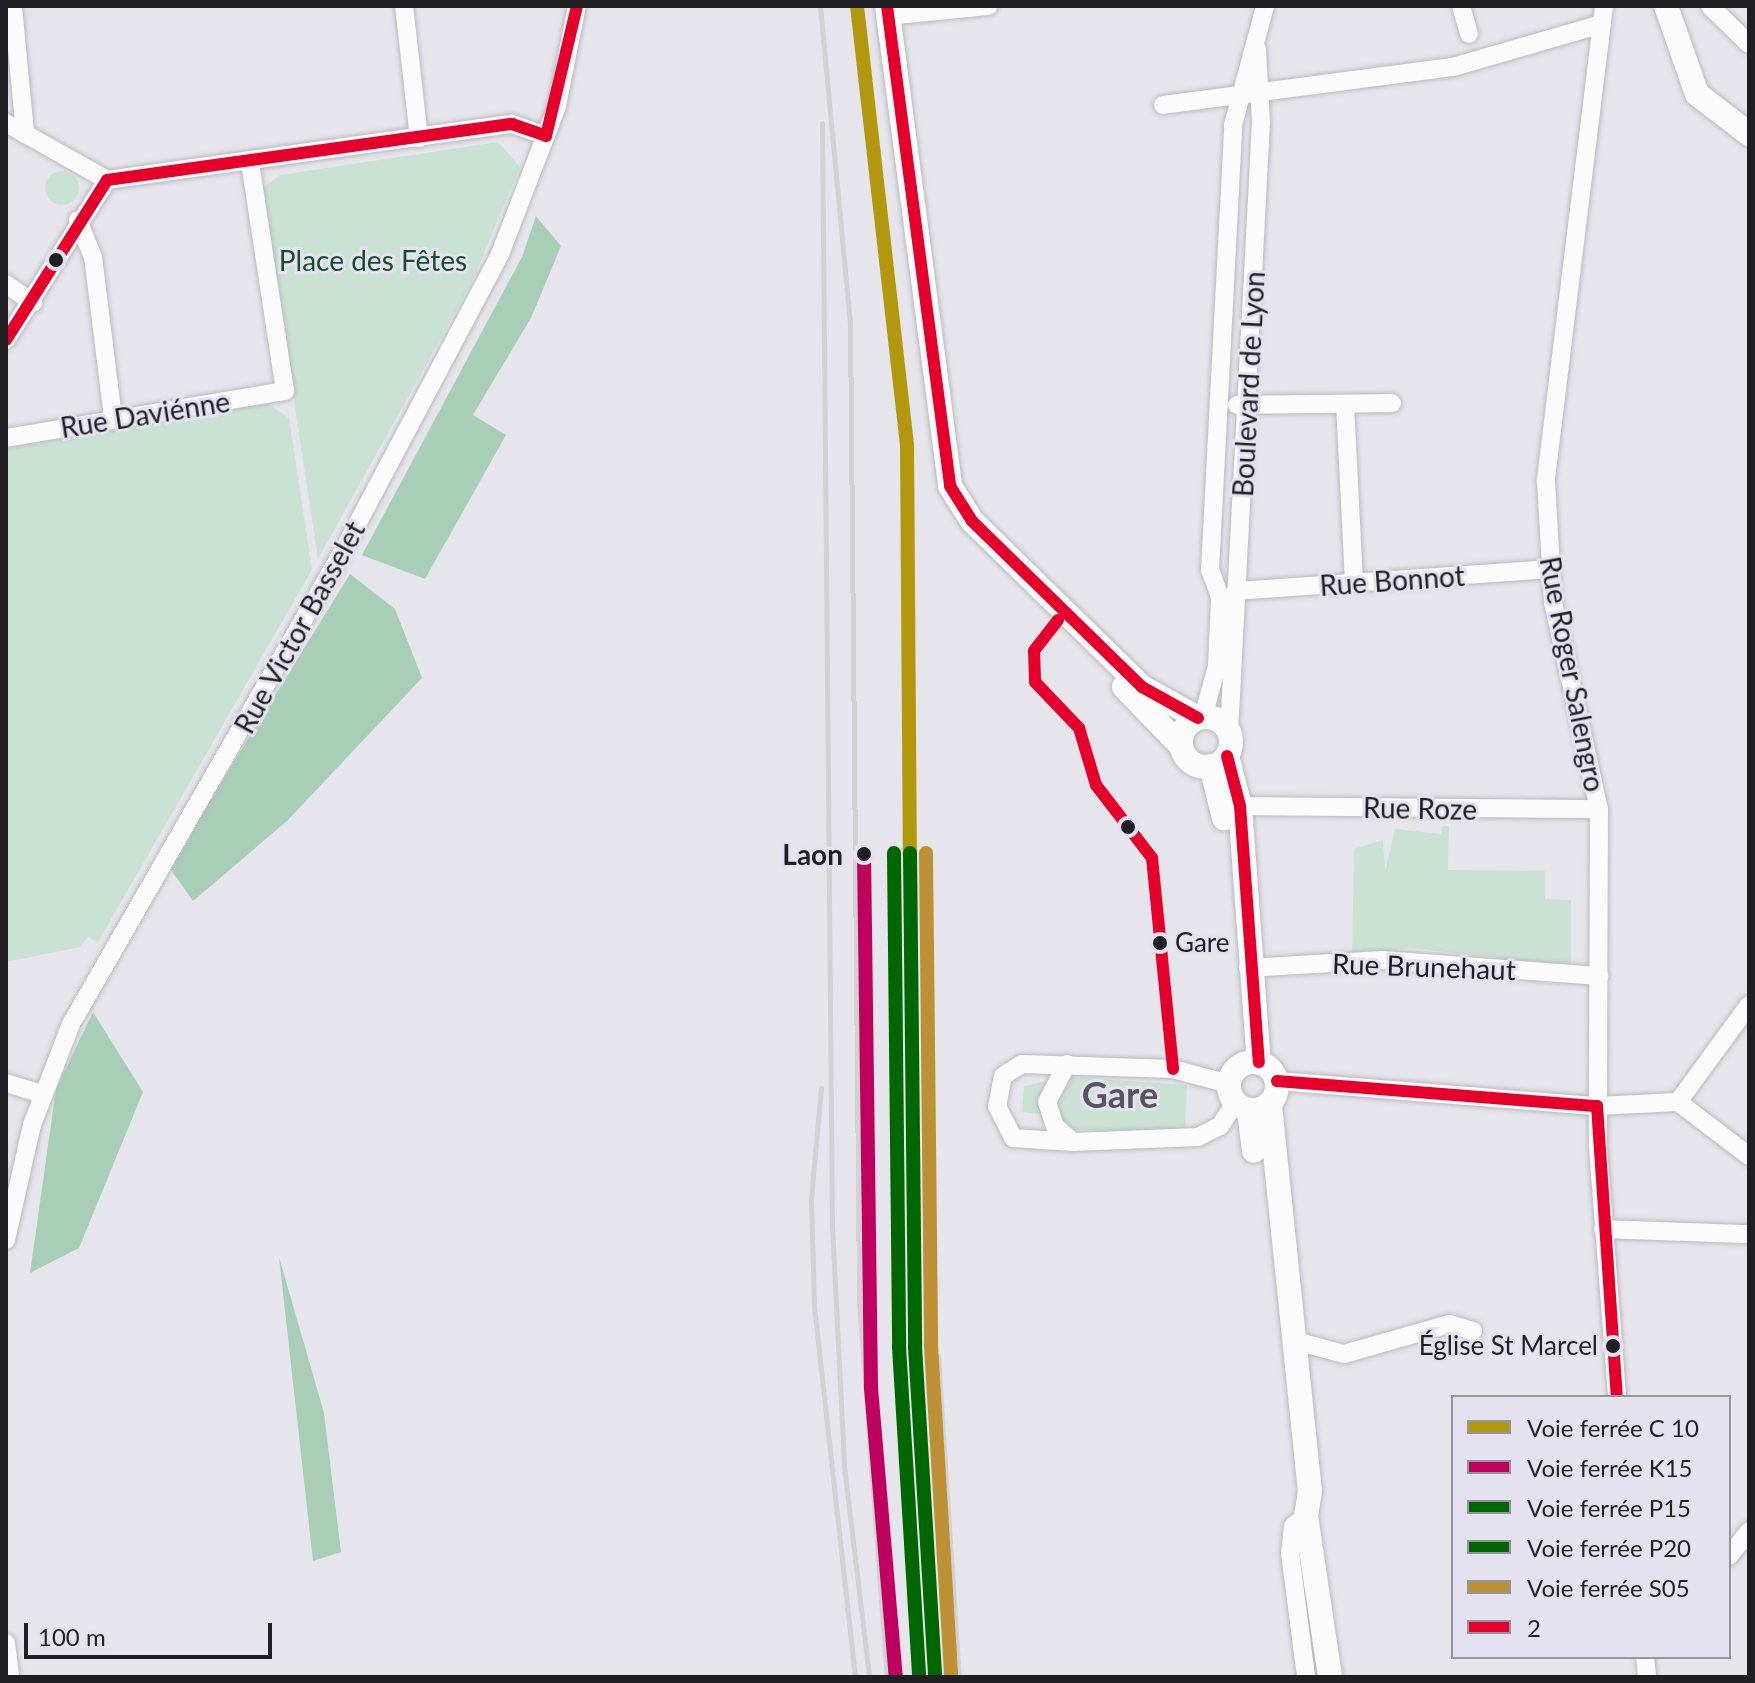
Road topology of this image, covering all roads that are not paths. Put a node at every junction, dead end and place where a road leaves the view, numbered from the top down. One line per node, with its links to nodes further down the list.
1 (13, 6): 14 (street)
2 (404, 6): 22 (street)
3 (577, 6): 21 (street, Rue Victor Basselet)
4 (989, 6): 9 (street)
5 (1265, 6): 11 (street, Boulevard de Lyon)
6 (1461, 6): 12 (street)
7 (1666, 6): 20 (main road)
8 (1710, 6): 13 (street)
9 (888, 11): 36 (main road)
10 (1603, 15): 15 (street); 35 (street, Rue Roger Salengro)
11 (1256, 34): 15 (street, Boulevard de Lyon); 16 (street, Boulevard de Lyon)
12 (1469, 34)
13 (1749, 44)
14 (13, 85): 19 (street)
15 (1260, 93): 16 (street); 32 (street, Boulevard de Lyon)
16 (1239, 97): 17 (street); 31 (street, Boulevard de Lyon)
17 (1163, 105)
18 (6, 123): 19 (street)
19 (25, 134): 24 (street)
20 (1749, 134)
21 (546, 136): 22 (street); 50 (street, Rue Victor Basselet)
22 (419, 138): 23 (street)
23 (250, 162): 24 (street); 33 (street, Rue Daviénne)
24 (107, 180): 25 (street)
25 (78, 220): 27 (street); 33 (street)
26 (6, 284): 27 (street)
27 (33, 303): 28 (street)
28 (6, 340)
29 (1392, 403): 30 (street)
30 (1345, 404): 32 (street); 37 (street)
31 (1218, 405): 32 (street); 39 (street, Boulevard de Lyon)
32 (1247, 405): 38 (street, Boulevard de Lyon)
33 (113, 418): 34 (street, Rue Daviénne)
34 (6, 438)
35 (1549, 569): 37 (street, Rue Bonnot); 43 (street, Rue Roger Salengro)
36 (1027, 577): 39 (main road); 40 (main road)
37 (1354, 583): 38 (street, Rue Bonnot)
38 (1236, 591): 41 (street, Boulevard de Lyon)
39 (1200, 718): 40 (main road); 41 (main road)
40 (1181, 746): 41 (main road)
41 (1223, 752): 42 (main road, Boulevard de Lyon); 49 (main road, Boulevard de Lyon)
42 (1240, 806): 43 (street, Rue Roze); 44 (main road, Boulevard de Lyon)
43 (1599, 809): 45 (street, Rue Roger Salengro)
44 (1248, 968): 45 (street, Rue Brunehaut); 49 (main road, Boulevard de Lyon)
45 (1599, 976): 52 (street, Rue Roger Salengro)
46 (1749, 1005): 51 (street)
47 (1067, 1064): 49 (street); 53 (street); 53 (street)
48 (6, 1083): 50 (street)
49 (1252, 1087): 52 (street); 53 (street); 59 (main road); 61 (main road)
50 (42, 1094): 57 (street, Rue Victor Basselet)
51 (1678, 1102): 52 (street); 54 (street)
52 (1597, 1106): 55 (street, Rue Roger Salengro)
53 (1073, 1142)
54 (1749, 1156)
55 (1603, 1229): 56 (street); 60 (street, Rue Roger Salengro)
56 (1749, 1234)
57 (6, 1240)
58 (1473, 1331): 59 (street)
59 (1292, 1340): 61 (main road)
60 (1617, 1395)
61 (1306, 1516): 66 (street); 67 (main road)
62 (1749, 1531): 63 (street)
63 (1731, 1554)
64 (6, 1643): 65 (street)
65 (10, 1677)
66 (1306, 1677)
67 (1330, 1677)

